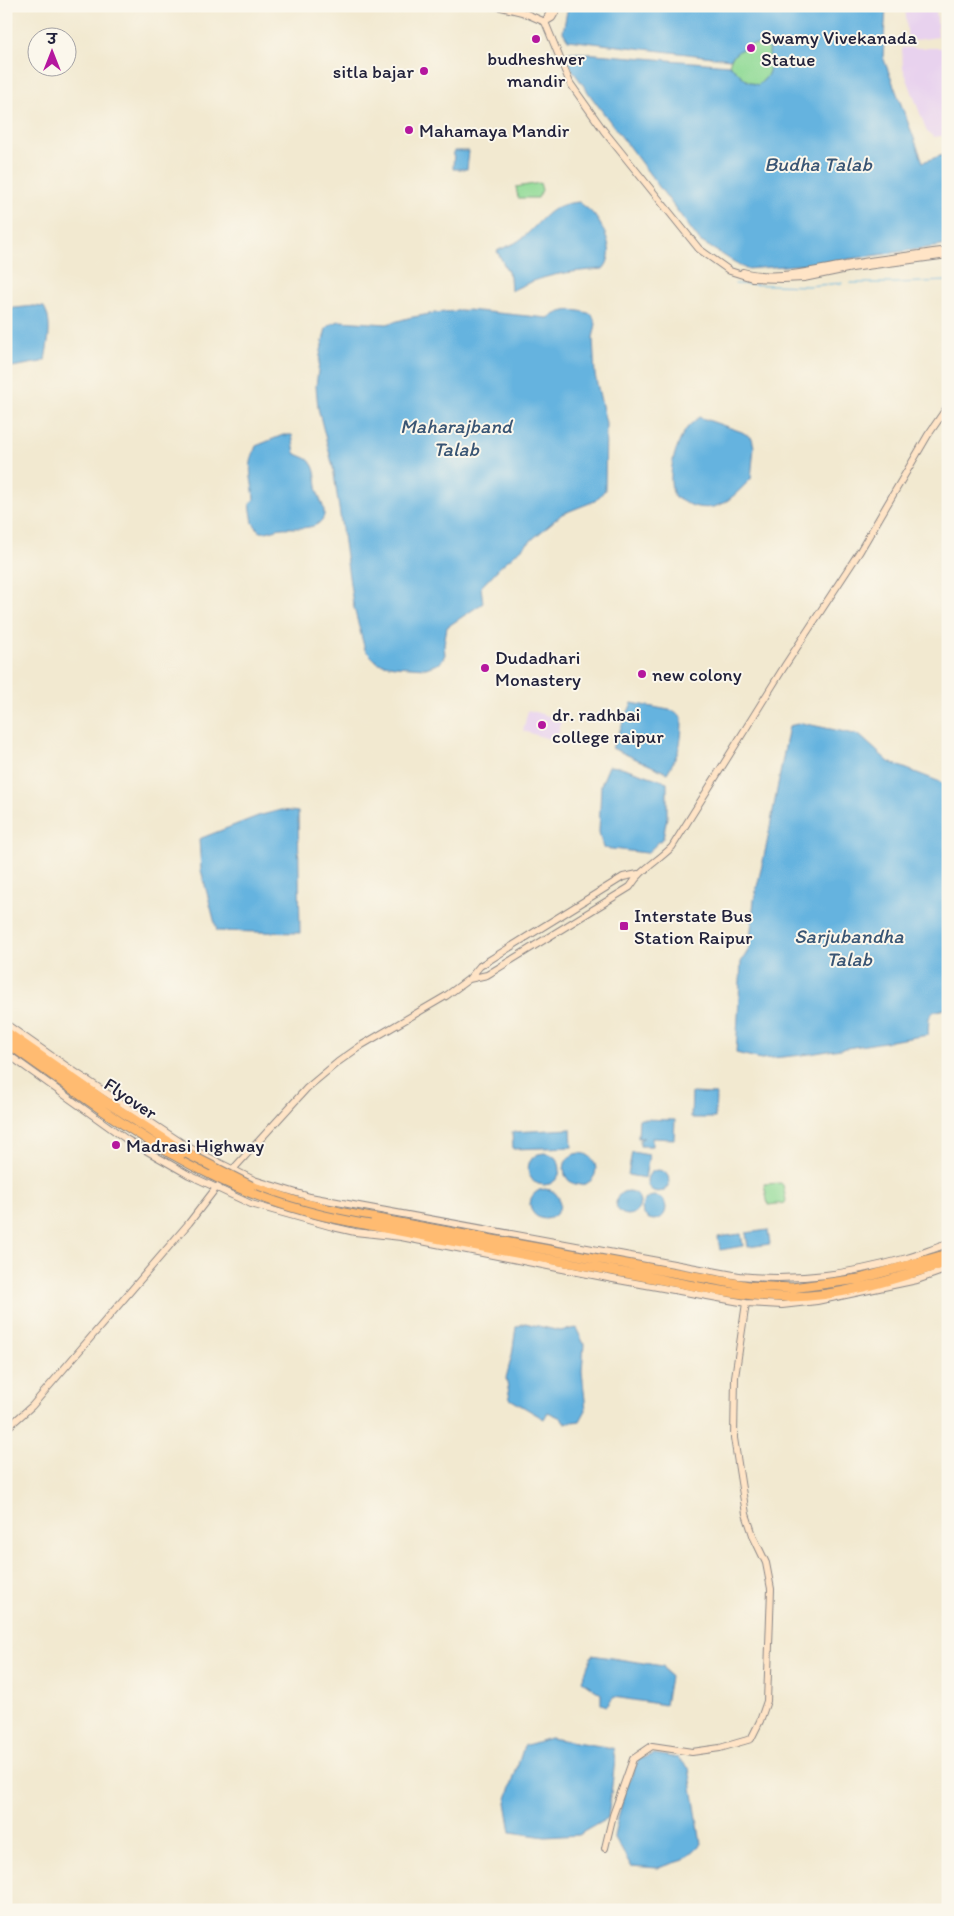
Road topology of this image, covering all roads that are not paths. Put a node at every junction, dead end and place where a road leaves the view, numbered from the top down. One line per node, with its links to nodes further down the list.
1 (497, 6): 4 (street)
2 (553, 6): 4 (street)
3 (559, 6): 4 (street)
4 (545, 22): 7 (street)
5 (948, 250): 7 (street)
6 (948, 255): 7 (street)
7 (716, 262)
8 (948, 406): 9 (street)
9 (638, 874): 10 (street); 11 (street)
10 (623, 877): 11 (street); 12 (street)
11 (630, 887): 12 (street)
12 (469, 979): 17 (street)
13 (6, 1024): 17 (street)
14 (6, 1032): 20 (highway, Flyover, bridge)
15 (6, 1042): 20 (highway, Flyover, bridge)
16 (6, 1053): 18 (street)
17 (232, 1170): 18 (street); 19 (street)
18 (216, 1188): 21 (street); 29 (street)
19 (418, 1221): 20 (highway, Flyover); 24 (highway, Flyover)
20 (370, 1222): 21 (highway, Flyover)
21 (402, 1235): 27 (highway, Flyover); 28 (street)
22 (948, 1244): 24 (street)
23 (948, 1254): 24 (highway, Flyover)
24 (911, 1261)
25 (948, 1262): 27 (highway, Flyover)
26 (948, 1269): 27 (street)
27 (923, 1274): 28 (street)
28 (746, 1302): 30 (street)
29 (6, 1429)
30 (605, 1848)

